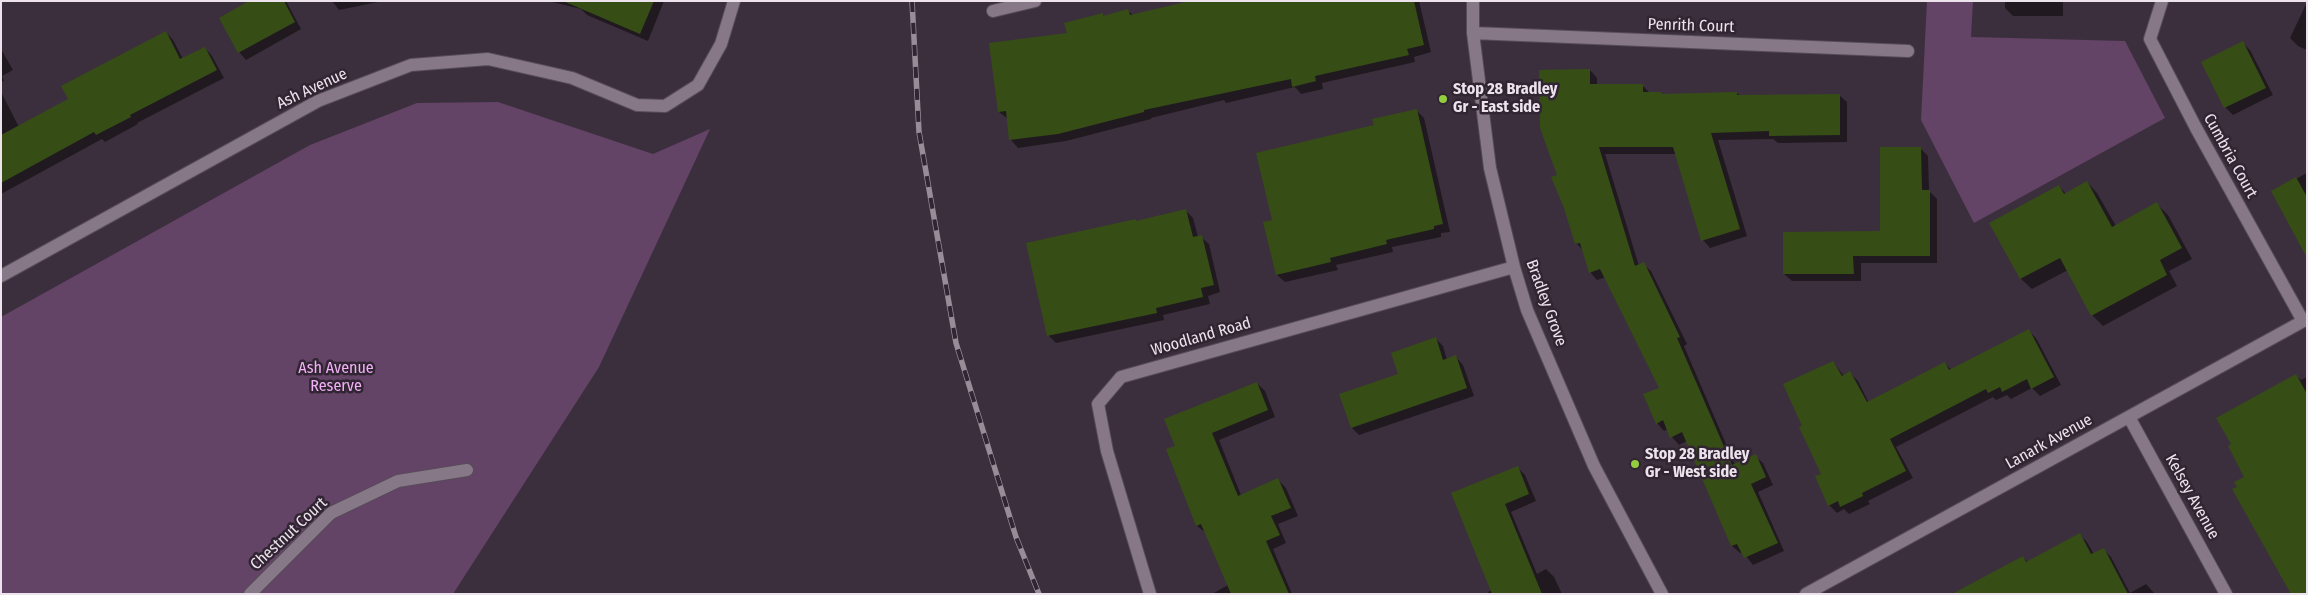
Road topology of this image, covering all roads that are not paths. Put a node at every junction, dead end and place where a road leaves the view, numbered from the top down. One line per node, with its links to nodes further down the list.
1 (734, 1): 9 (street, Ash Avenue)
2 (1035, 1): 5 (street)
3 (1473, 1): 6 (street, Bradley Grove)
4 (2162, 1): 10 (street, Cumbria Court)
5 (993, 11)
6 (1473, 33): 7 (street, Penrith Court); 8 (street, Bradley Grove)
7 (1908, 51)
8 (1514, 267): 14 (street, Woodland Road); 15 (street, Bradley Grove)
9 (1, 276)
10 (2305, 320): 11 (street, Lanark Avenue)
11 (2129, 417): 16 (street, Lanark Avenue); 17 (street, Kelsey Avenue)
12 (467, 470): 13 (street, Chestnut Court)
13 (250, 594)
14 (1150, 594)
15 (1662, 594)
16 (1806, 594)
17 (2226, 594)

